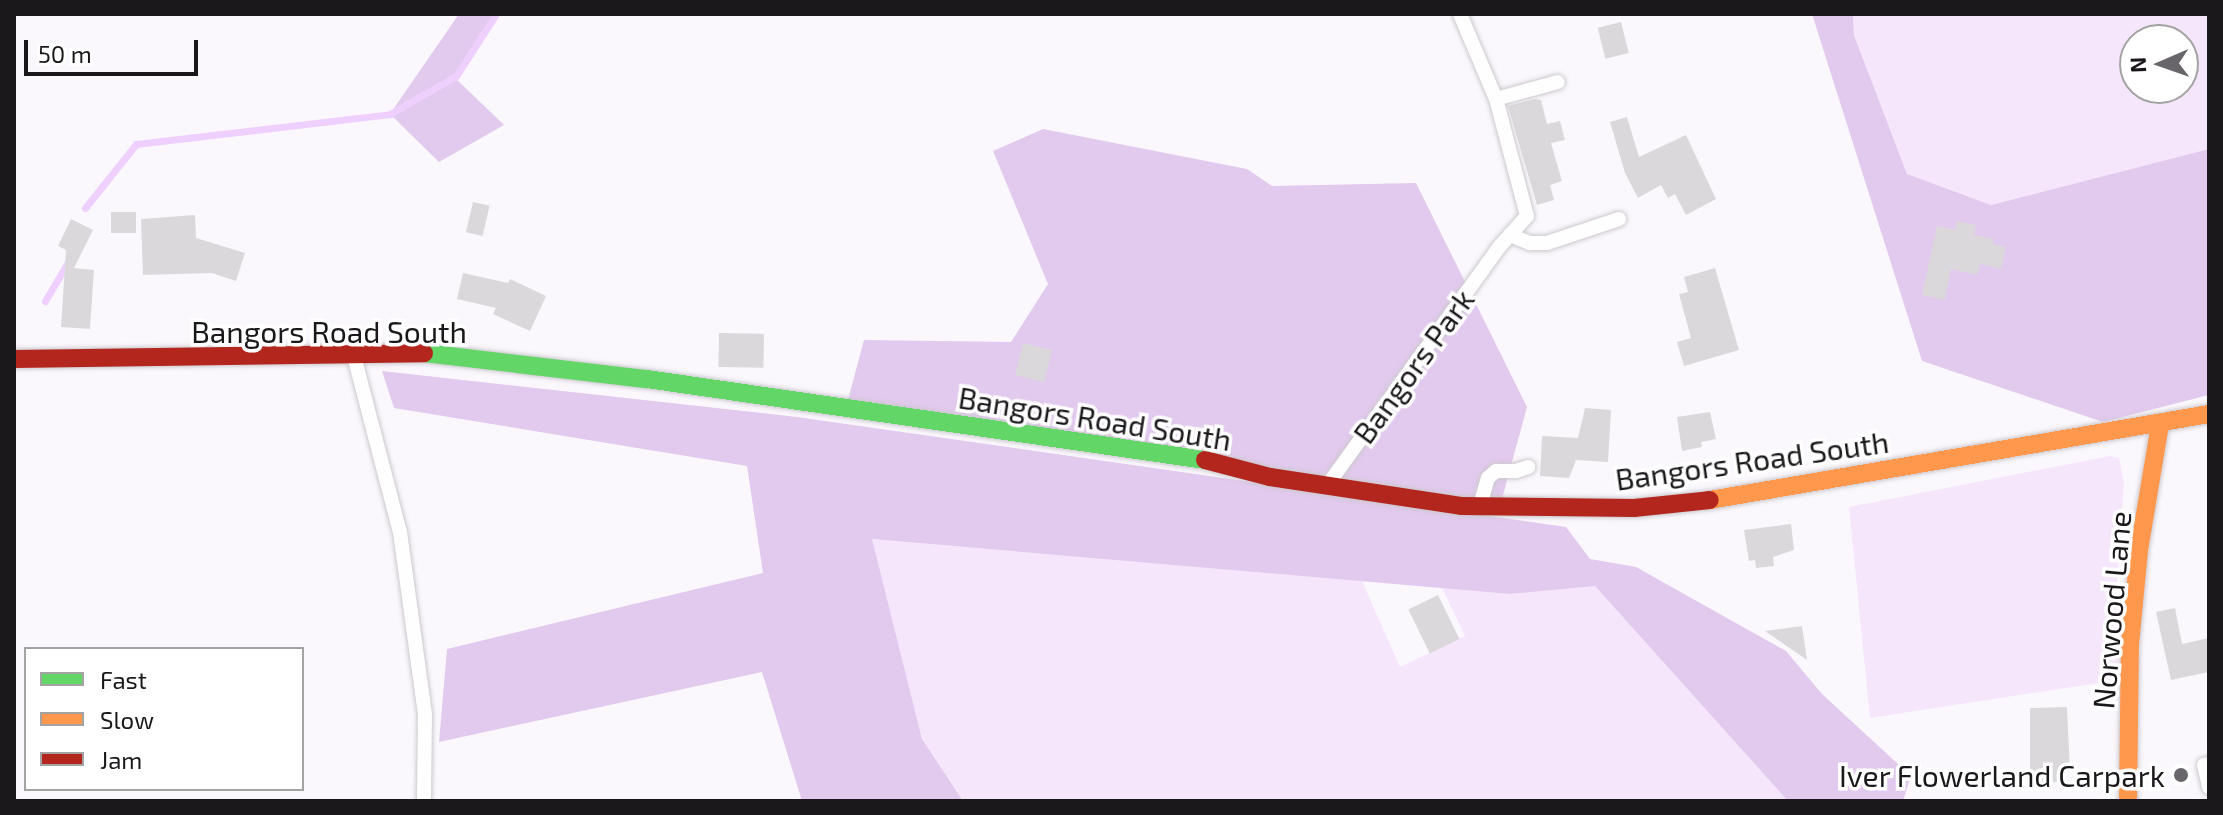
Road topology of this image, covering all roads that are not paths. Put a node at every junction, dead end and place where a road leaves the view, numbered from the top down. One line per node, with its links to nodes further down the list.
1 (1460, 14): 3 (lane)
2 (1558, 82): 3 (lane)
3 (1496, 99): 5 (lane, Bangors Park)
4 (1619, 219): 5 (lane)
5 (1505, 241): 11 (lane, Bangors Park)
6 (354, 356): 7 (street, Bangors Road South); 11 (street, Bangors Road South); 15 (lane)
7 (14, 359)
8 (2209, 414): 9 (street, Bangors Road South)
9 (2160, 424): 12 (street, Bangors Road South); 16 (street, Norwood Lane)
10 (1528, 467): 12 (lane)
11 (1327, 486): 12 (street, Bangors Road South)
12 (1479, 507)
13 (2209, 764): 14 (lane)
14 (2209, 787)
15 (424, 801)
16 (2128, 801)

